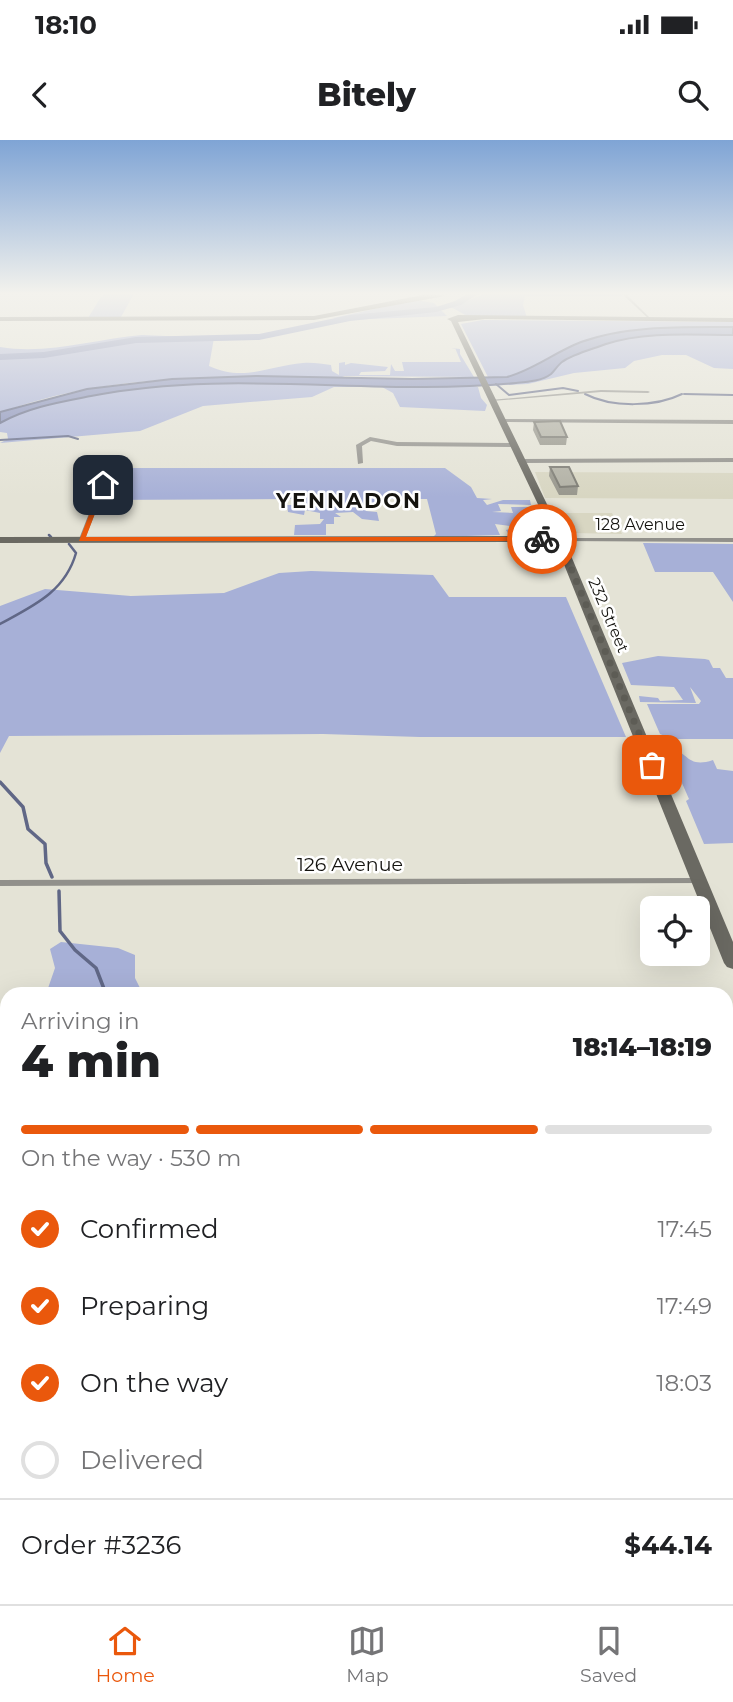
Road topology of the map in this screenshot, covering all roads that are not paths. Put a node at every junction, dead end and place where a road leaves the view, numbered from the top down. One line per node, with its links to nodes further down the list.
1 (473, 360): 3 (main road, 232 Street)
2 (648, 392): 3 (street)
3 (492, 400): 4 (main road, 232 Street)
4 (502, 420): 5 (street); 6 (main road, 232 Street)
5 (733, 422)
6 (514, 445): 8 (main road, 232 Street); 9 (street)
7 (733, 460): 8 (street)
8 (520, 461): 12 (main road, 232 Street)
9 (360, 463)
10 (109, 471): 11 (street)
11 (82, 539): 12 (main road, 128 Avenue); 13 (main road, 128 Avenue)
12 (559, 539): 14 (street, 128 Avenue); 15 (main road, 232 Street)
13 (0, 540)
14 (733, 541)
15 (700, 881): 16 (street, 126 Avenue); 17 (main road, 232 Street)
16 (0, 883)
17 (733, 963)

